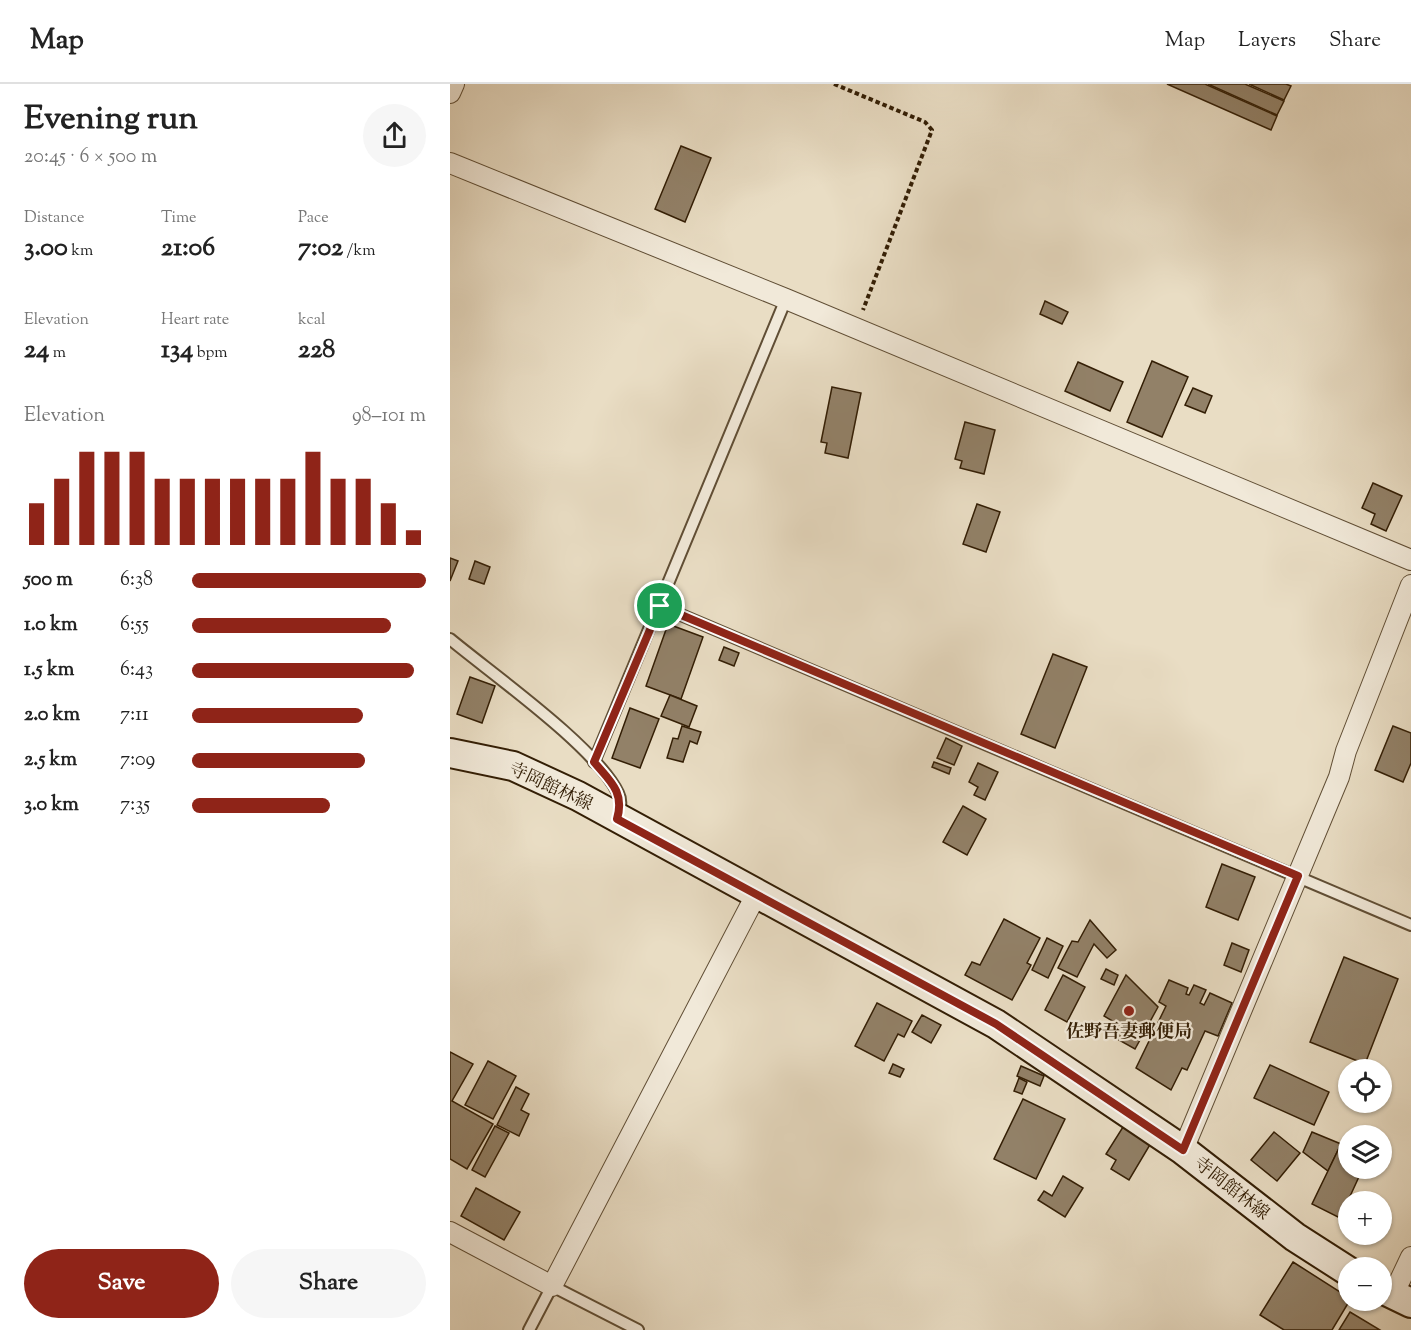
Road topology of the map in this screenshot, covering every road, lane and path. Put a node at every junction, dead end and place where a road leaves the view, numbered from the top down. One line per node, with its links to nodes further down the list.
1 (454, 84): 3 (street)
2 (834, 84): 6 (path)
3 (450, 93)
4 (450, 163): 5 (street)
5 (786, 299): 6 (street); 9 (lane)
6 (856, 328): 7 (street)
7 (1411, 560)
8 (1411, 585): 14 (street)
9 (660, 606): 12 (lane); 14 (lane)
10 (450, 639): 12 (lane)
11 (450, 753): 13 (main road, 寺岡館林線)
12 (594, 762): 13 (lane)
13 (617, 819): 15 (main road, 寺岡館林線)
14 (1298, 876): 16 (lane); 17 (street)
15 (757, 893): 17 (main road, 寺岡館林線); 21 (street)
16 (1411, 925)
17 (1183, 1150): 20 (main road, 寺岡館林線)
18 (450, 1232): 21 (street)
19 (1411, 1257): 22 (street)
20 (1338, 1265)
21 (552, 1286): 23 (lane); 24 (lane)
22 (1395, 1296)
23 (529, 1330)
24 (638, 1330)

